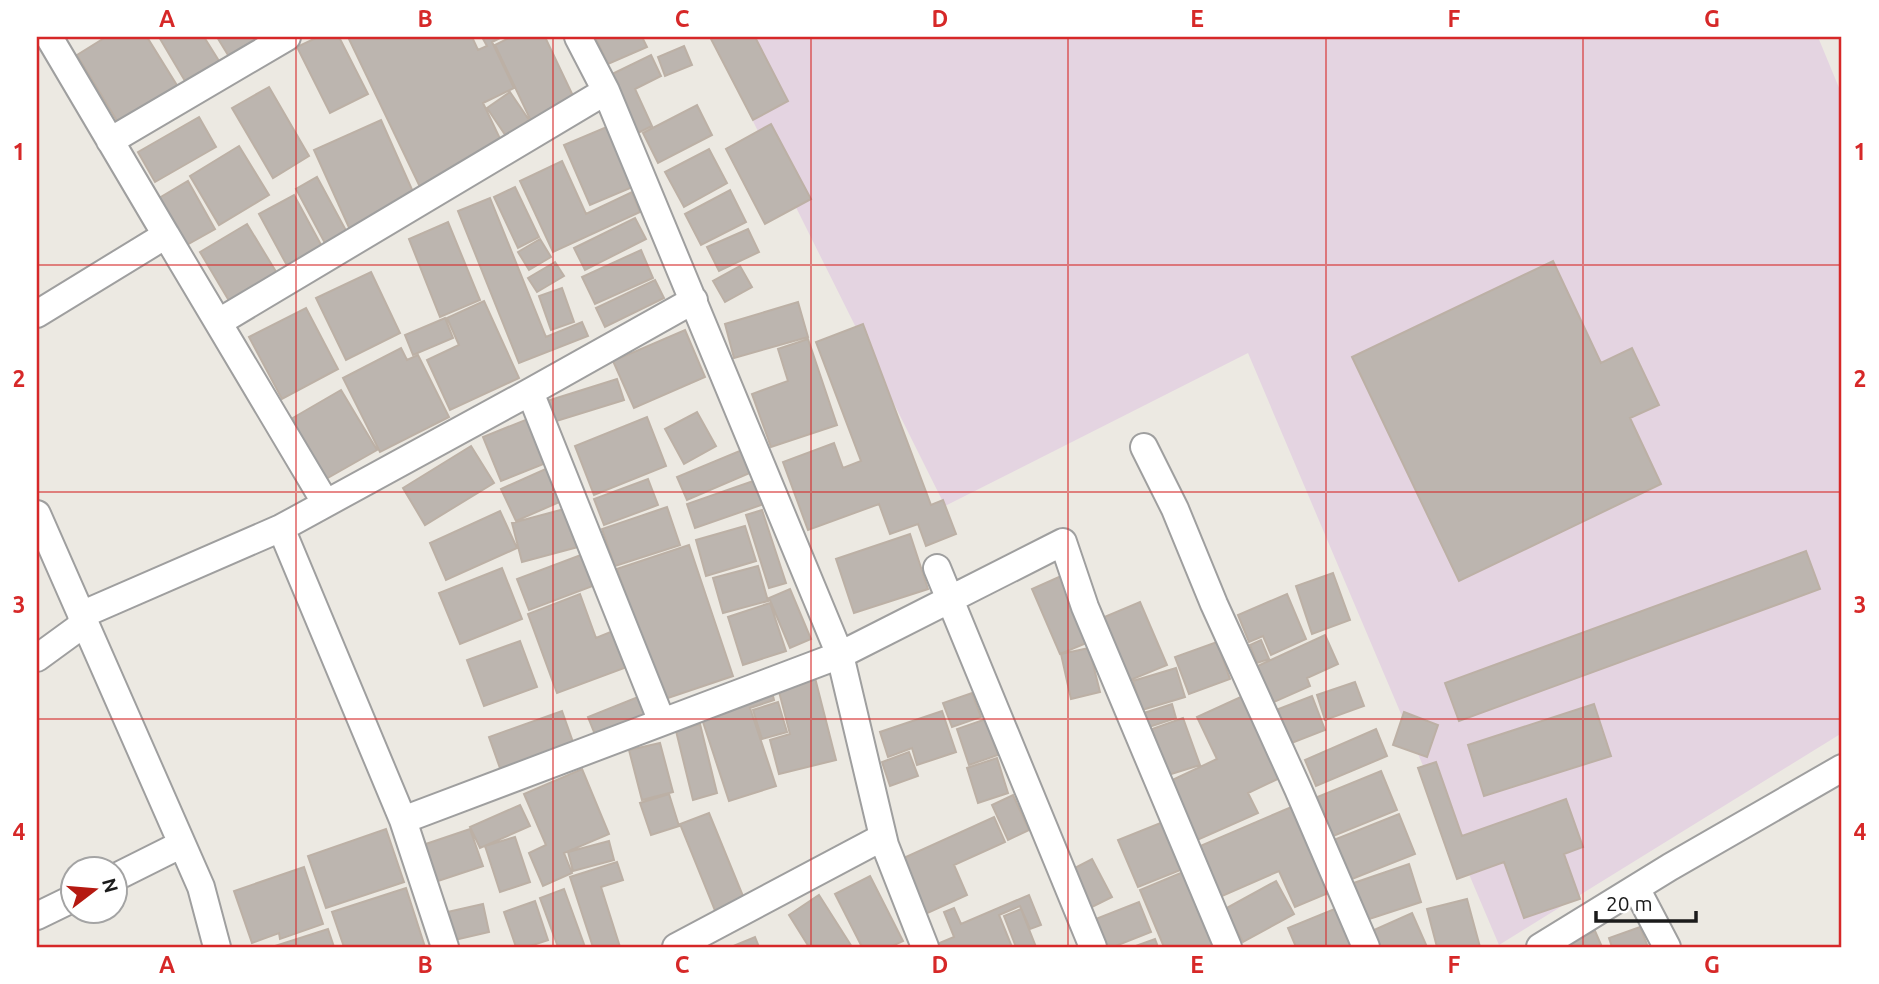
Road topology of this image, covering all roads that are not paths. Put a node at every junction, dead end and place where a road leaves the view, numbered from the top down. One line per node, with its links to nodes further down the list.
1 (49, 37): 5 (street)
2 (287, 37): 5 (street)
3 (578, 37): 4 (street)
4 (606, 91): 7 (street); 9 (street)
5 (110, 141): 6 (street)
6 (166, 235): 8 (street); 9 (street)
7 (694, 300): 10 (street); 18 (street)
8 (37, 314)
9 (219, 322): 12 (street)
10 (530, 392): 12 (street); 20 (street)
11 (1144, 447): 36 (street)
12 (325, 502): 14 (street)
13 (37, 514): 17 (street)
14 (281, 528): 17 (street); 22 (street)
15 (937, 569): 16 (street)
16 (950, 598): 18 (street); 34 (street); 35 (street)
17 (83, 619): 19 (street); 24 (street)
18 (840, 655): 20 (street); 23 (street)
19 (37, 658)
20 (662, 722): 22 (street)
21 (1842, 768): 26 (street)
22 (403, 820): 31 (street)
23 (883, 837): 32 (street); 33 (street)
24 (182, 844): 25 (street); 30 (street)
25 (130, 870)
26 (1636, 888): 29 (street); 37 (street)
27 (60, 905): 28 (street)
28 (37, 916)
29 (1545, 946)
30 (217, 947)
31 (445, 947)
32 (676, 947)
33 (925, 947)
34 (1093, 947)
35 (1228, 947)
36 (1366, 947)
37 (1667, 947)

